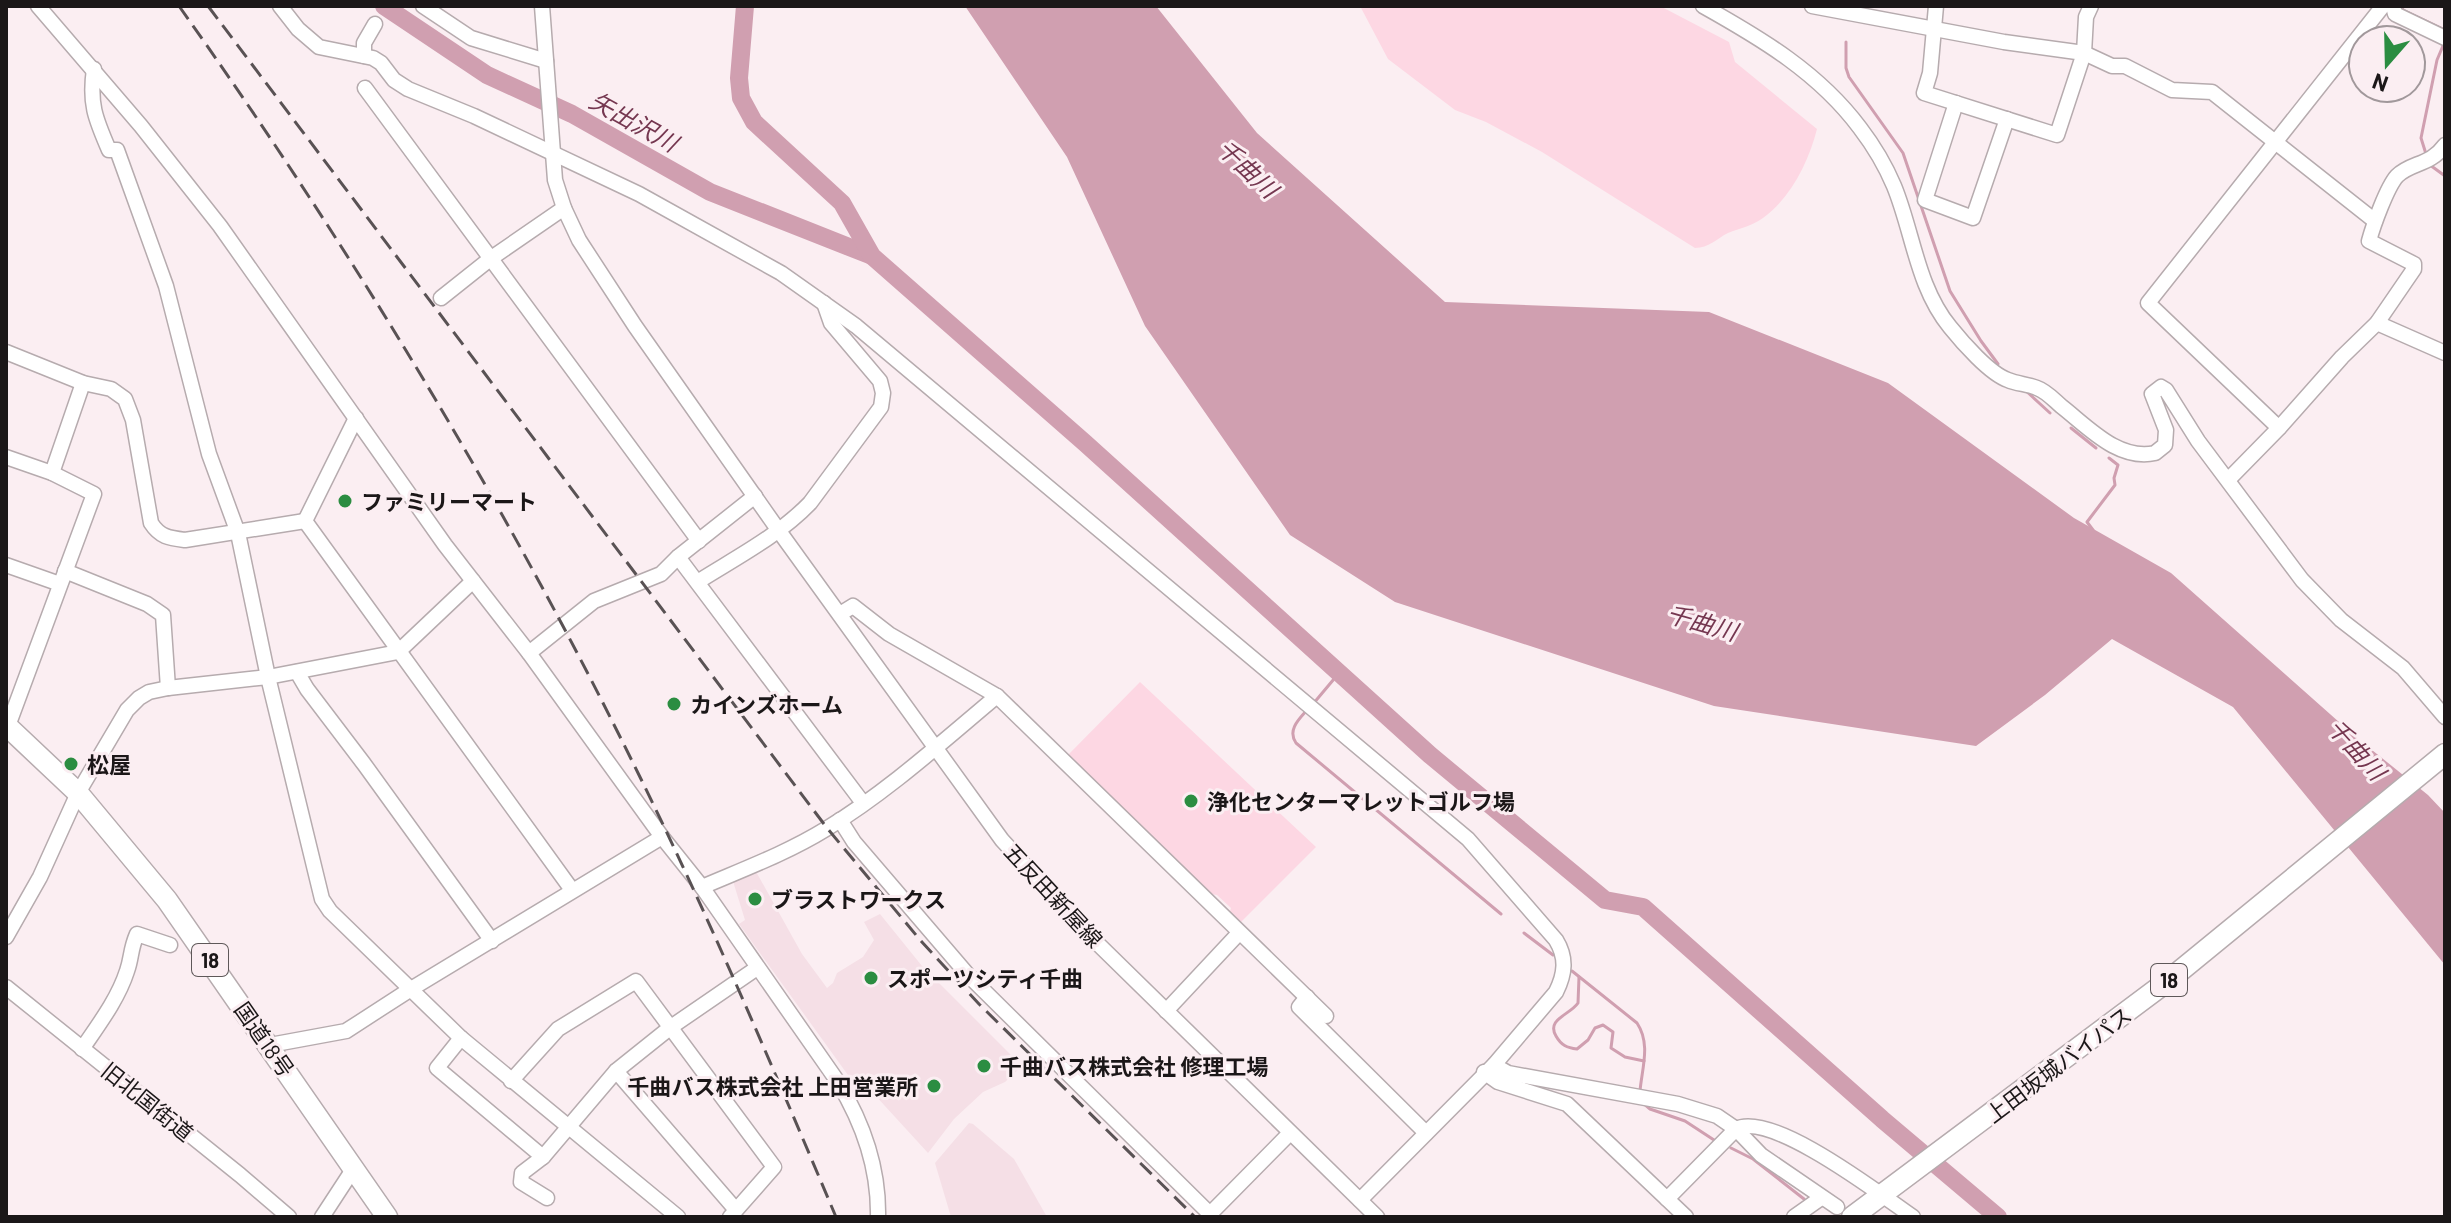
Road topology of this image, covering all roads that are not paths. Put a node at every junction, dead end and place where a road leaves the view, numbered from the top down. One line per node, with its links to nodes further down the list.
1 (38, 6): 18 (street)
2 (280, 6): 16 (street)
3 (423, 6): 17 (street)
4 (542, 6): 17 (street, 五反田新屋線)
5 (1703, 6): 38 (street)
6 (1936, 6): 13 (street)
7 (2091, 6): 15 (street)
8 (2383, 6): 22 (street)
9 (2393, 6): 14 (street)
10 (1818, 7): 11 (street)
11 (1876, 11): 13 (street)
12 (375, 24): 16 (street)
13 (1933, 27): 15 (street); 20 (street)
14 (2445, 38)
15 (2084, 53): 21 (street); 22 (street)
16 (364, 56): 23 (street)
17 (546, 64): 23 (street, 五反田新屋線)
18 (94, 69): 34 (street); 42 (street)
19 (365, 88): 27 (street)
20 (1956, 103): 21 (street); 21 (street)
21 (2007, 119)
22 (2275, 141): 26 (street); 35 (street)
23 (551, 149): 25 (street, 五反田新屋線); 29 (street)
24 (2442, 155): 26 (street)
25 (564, 208): 27 (street); 39 (street, 五反田新屋線)
26 (2375, 221): 30 (street)
27 (490, 259): 28 (street); 43 (street)
28 (441, 298)
29 (824, 303): 41 (street); 80 (street)
30 (2377, 323): 32 (street); 35 (street)
31 (6, 352): 33 (street)
32 (2445, 353)
33 (83, 383): 37 (street); 42 (street)
34 (356, 418): 40 (street); 47 (street)
35 (2279, 428): 38 (street)
36 (6, 457): 37 (street)
37 (52, 473): 46 (street)
38 (2229, 479): 56 (street)
39 (755, 496): 41 (street, 五反田新屋線); 43 (street)
40 (305, 521): 42 (street); 50 (street)
41 (779, 531): 48 (street); 49 (street, 五反田新屋線)
42 (238, 533): 53 (street)
43 (699, 541): 44 (street)
44 (678, 557): 48 (street); 51 (street)
45 (6, 565): 46 (street)
46 (63, 578): 54 (street); 57 (street)
47 (473, 581): 50 (street); 51 (street)
48 (699, 581): 61 (street)
49 (840, 614): 55 (street); 58 (street, 五反田新屋線)
50 (398, 652): 52 (street); 65 (street)
51 (529, 653): 63 (street)
52 (297, 672): 53 (street); 68 (street)
53 (268, 677): 54 (street); 72 (street)
54 (168, 688): 60 (street)
55 (997, 696): 58 (street); 66 (street)
56 (2444, 714)
57 (7, 726): 60 (highway, 国道18号 / 18)
58 (934, 748): 61 (street); 74 (street, 五反田新屋線)
59 (2445, 754): 89 (highway, 上田坂城バイパス / 18)
60 (78, 793): 67 (street); 78 (highway, 国道18号 / 18)
61 (863, 803): 62 (street)
62 (840, 820): 64 (street); 85 (street)
63 (662, 837): 64 (street); 65 (street)
64 (702, 887): 70 (street)
65 (572, 890): 68 (street)
66 (1239, 933): 73 (street); 74 (street)
67 (6, 937)
68 (492, 941): 72 (street)
69 (170, 945): 79 (street)
70 (757, 968): 76 (street); 100 (street)
71 (6, 987): 79 (street, 旧北国街道)
72 (411, 989): 77 (street); 78 (street)
73 (1307, 997): 75 (street); 86 (street)
74 (1166, 1011): 85 (street, 五反田新屋線)
75 (1326, 1016)
76 (671, 1027): 81 (street); 82 (street); 95 (street)
77 (461, 1038): 82 (street); 87 (street)
78 (270, 1045): 88 (highway, 国道18号 / 18)
79 (82, 1049): 96 (street, 旧北国街道)
80 (1489, 1068): 84 (street); 86 (street); 92 (street)
81 (616, 1071): 83 (street); 95 (street)
82 (511, 1081): 83 (street)
83 (567, 1127): 87 (street); 99 (street)
84 (1736, 1129): 89 (street); 91 (street); 92 (street)
85 (1290, 1133): 93 (street, 五反田新屋線)
86 (1426, 1133): 93 (street)
87 (543, 1157): 90 (street)
88 (354, 1168): 97 (street); 98 (highway, 国道18号 / 18)
89 (1882, 1196): 94 (highway, 上田坂城バイパス / 18); 104 (street)
90 (547, 1198)
91 (1821, 1198): 94 (street); 103 (street)
92 (1667, 1199): 102 (street)
93 (1360, 1200): 101 (street, 五反田新屋線)
94 (1845, 1212)
95 (733, 1214)
96 (289, 1217)
97 (322, 1217)
98 (387, 1217)
99 (678, 1217)
100 (878, 1217)
101 (1377, 1217)
102 (1686, 1217)
103 (1794, 1217)
104 (1913, 1217)

